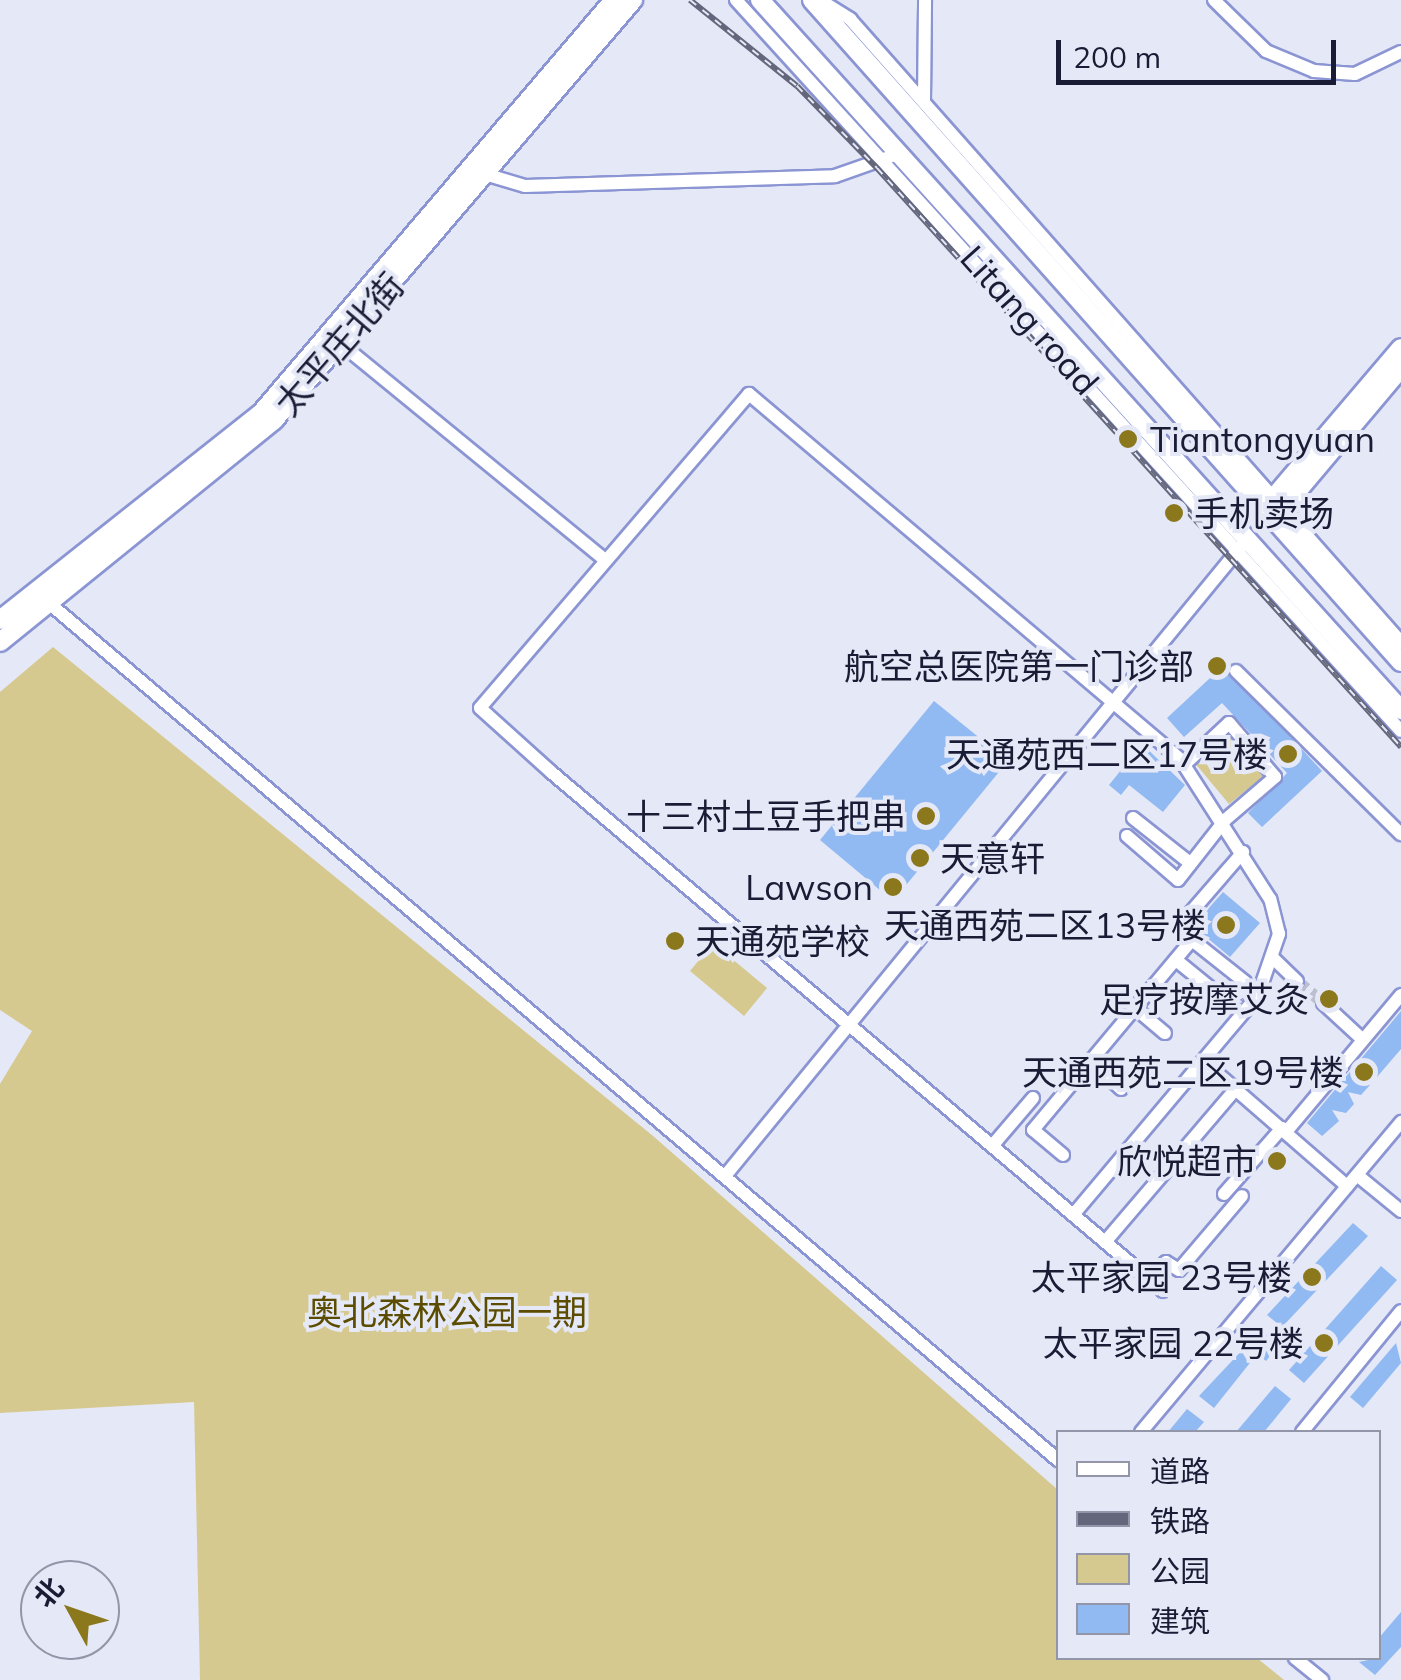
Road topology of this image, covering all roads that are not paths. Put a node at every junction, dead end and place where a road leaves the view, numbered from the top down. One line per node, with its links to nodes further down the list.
1 (614, 0): 14 (main road, 太平庄北街)
2 (632, 0): 14 (main road, 太平庄北街)
3 (736, 0): 13 (street, Litang road)
4 (760, 0): 13 (main road, Litang road)
5 (812, 0): 18 (main road, Litang road)
6 (820, 0): 10 (street, Litang road)
7 (834, 0): 10 (street)
8 (925, 0): 12 (street)
9 (1214, 0): 11 (street)
10 (850, 19): 12 (street, Litang road)
11 (1401, 52)
12 (924, 102): 18 (street, Litang road)
13 (893, 156): 14 (street); 19 (main road, Litang road)
14 (478, 172): 15 (main road, 太平庄北街)
15 (336, 340): 20 (street); 21 (main road, 太平庄北街)
16 (1401, 348): 18 (main road)
17 (1401, 368): 18 (main road)
18 (1273, 509): 24 (street, Litang road); 25 (main road, Litang road)
19 (1242, 544): 27 (street); 28 (main road, Litang road); 29 (street, Litang road)
20 (604, 559): 27 (street); 44 (street)
21 (43, 598): 22 (main road, 太平庄北街); 23 (main road, 太平庄北街); 57 (street)
22 (0, 620)
23 (0, 642)
24 (1401, 642)
25 (1401, 662)
26 (1236, 671): 33 (street)
27 (1116, 700): 30 (street); 44 (street)
28 (1401, 710)
29 (1401, 731)
30 (1184, 764): 32 (street); 32 (street)
31 (1133, 818): 36 (street)
32 (1225, 820): 35 (street); 36 (street)
33 (1401, 834)
34 (1127, 836): 36 (street)
35 (1242, 852): 37 (street); 38 (street)
36 (1190, 864)
37 (1192, 940): 39 (street); 39 (street)
38 (1274, 959): 40 (street); 48 (street)
39 (1176, 960): 43 (street)
40 (1297, 981)
41 (1401, 995): 46 (street)
42 (1323, 1003): 46 (street)
43 (1135, 1008): 45 (street); 47 (street)
44 (849, 1024): 54 (street); 57 (street)
45 (1164, 1032)
46 (1363, 1040): 53 (street)
47 (1091, 1062): 49 (street); 55 (street)
48 (1203, 1062): 50 (street); 62 (street)
49 (1121, 1089)
50 (1235, 1090): 53 (street); 63 (street)
51 (1033, 1098): 54 (street)
52 (1401, 1122): 56 (street)
53 (1284, 1130): 58 (street); 59 (street)
54 (992, 1146): 62 (street)
55 (1063, 1155)
56 (1357, 1174): 58 (street); 61 (street)
57 (724, 1176): 69 (street)
58 (1347, 1186): 67 (street)
59 (1224, 1194)
60 (1242, 1196): 64 (street)
61 (1401, 1211)
62 (1074, 1215): 63 (street)
63 (1106, 1242): 64 (street)
64 (1151, 1281): 65 (street)
65 (1163, 1291)
66 (1401, 1311): 68 (street)
67 (1143, 1430)
68 (1304, 1430)
69 (1056, 1458)
70 (1297, 1660): 71 (street)
71 (1322, 1680)

